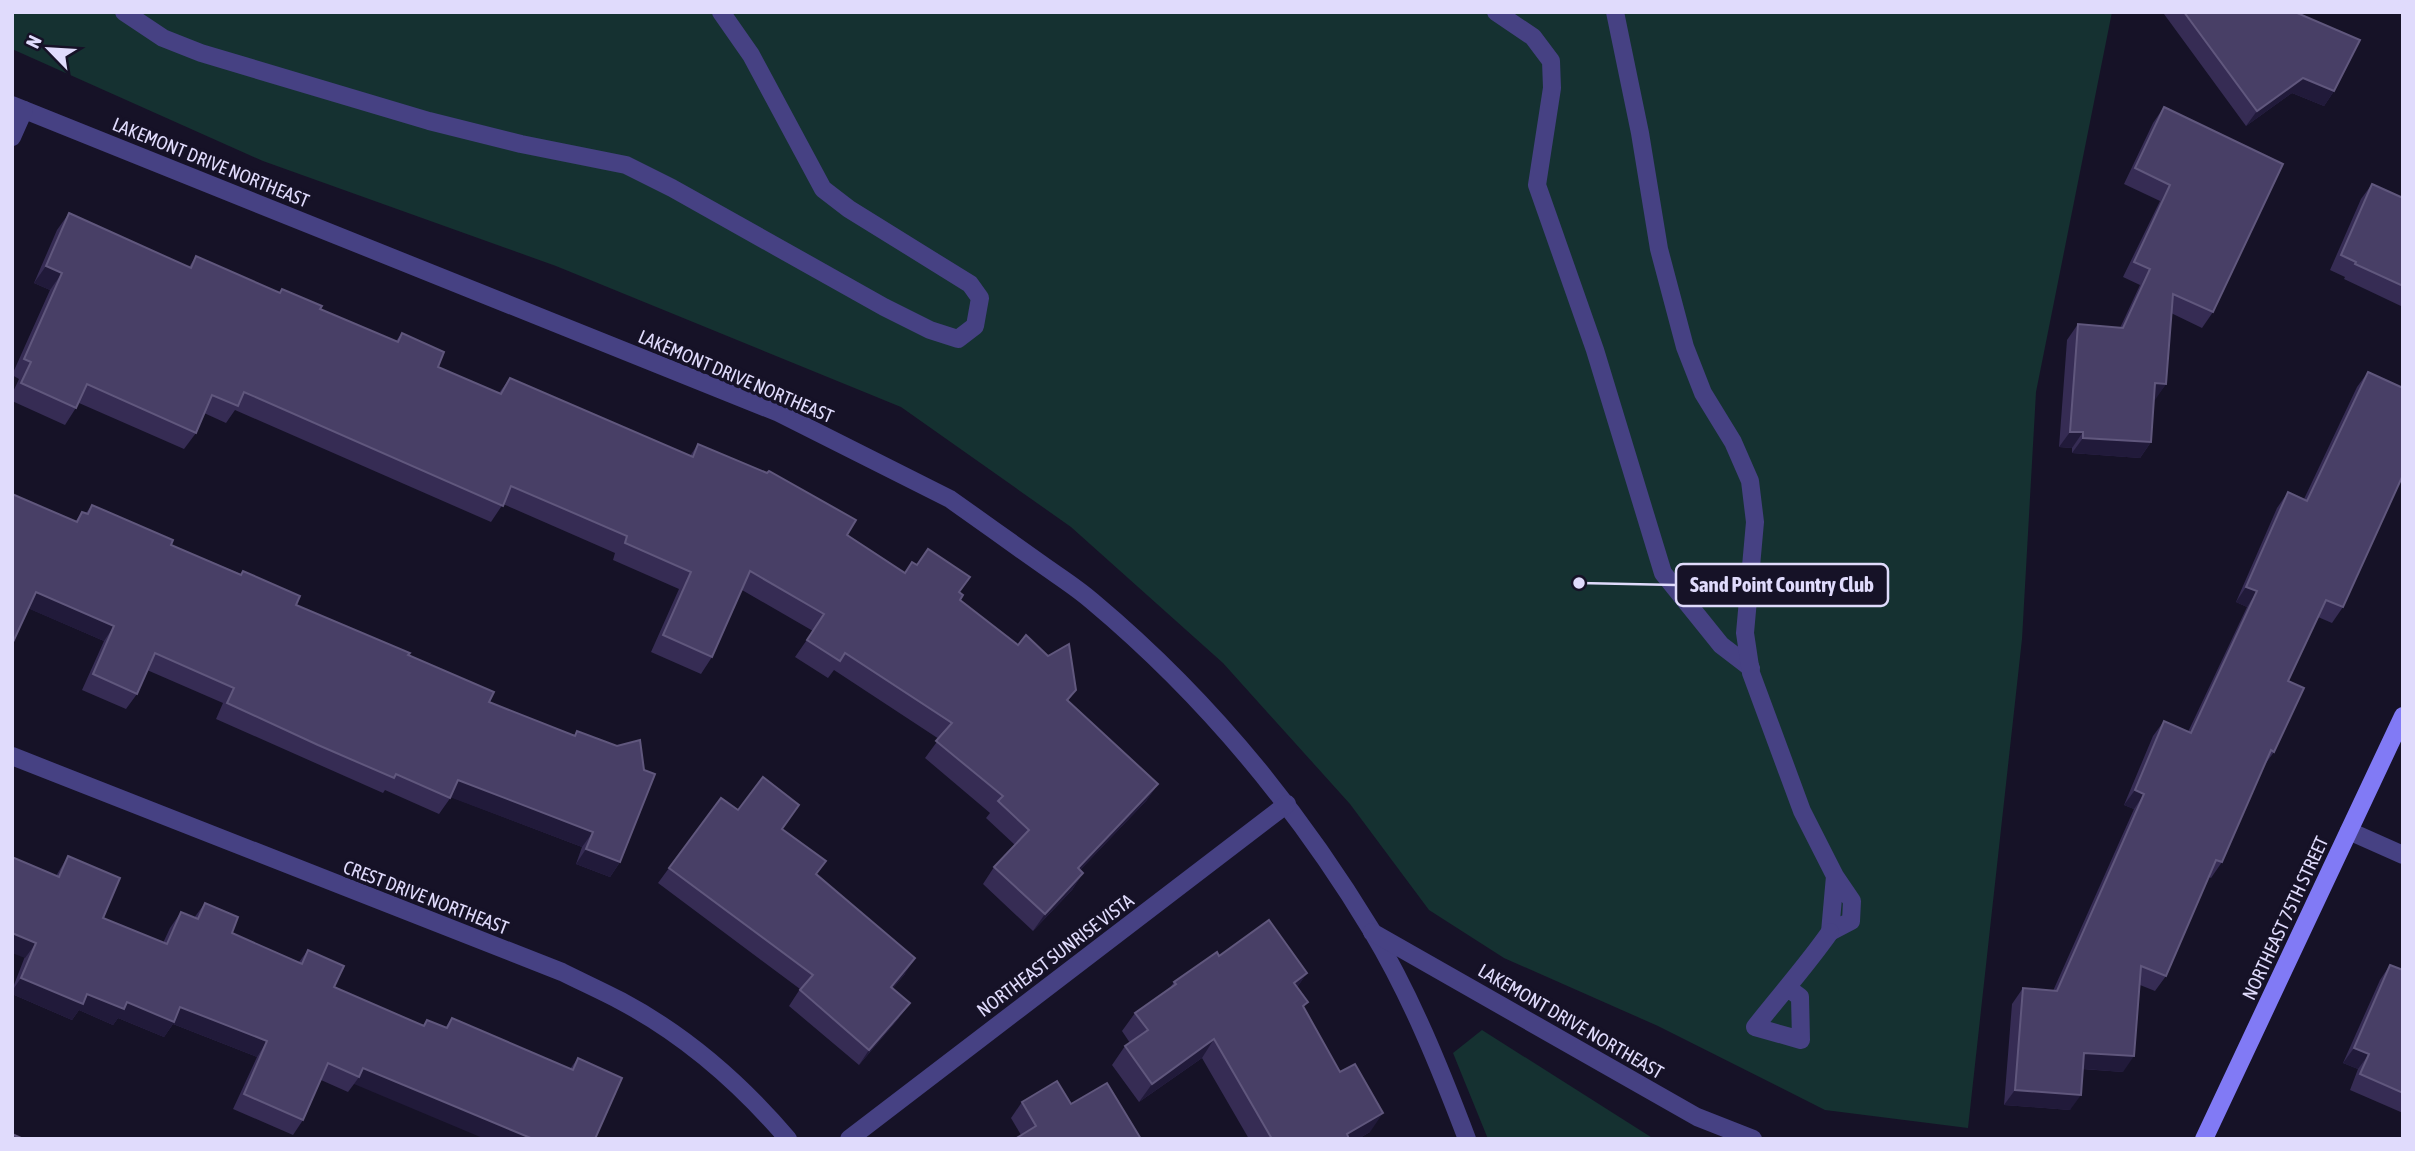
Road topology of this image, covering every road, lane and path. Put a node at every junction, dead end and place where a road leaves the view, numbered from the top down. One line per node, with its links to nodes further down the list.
1 (124, 12): 2 (street)
2 (721, 12)
3 (1496, 12): 7 (street)
4 (1615, 12): 7 (street)
5 (18, 107): 6 (street); 10 (street, LAKEMONT DRIVE NORTHEAST)
6 (12, 137)
7 (1751, 668): 14 (street)
8 (2403, 716): 11 (main road, NORTHEAST 75TH STREET)
9 (12, 756): 15 (street, CREST DRIVE NORTHEAST)
10 (1287, 804): 13 (street, LAKEMONT DRIVE NORTHEAST); 16 (street, NORTHEAST SUNRISE VISTA)
11 (2349, 831): 12 (street); 19 (main road, NORTHEAST 75TH STREET)
12 (2403, 855)
13 (1372, 932): 17 (street, LAKEMONT DRIVE NORTHEAST); 18 (street, LAKEMONT DRIVE NORTHEAST)
14 (1788, 988)
15 (788, 1139)
16 (849, 1139)
17 (1466, 1139)
18 (1753, 1139)
19 (2204, 1139)

